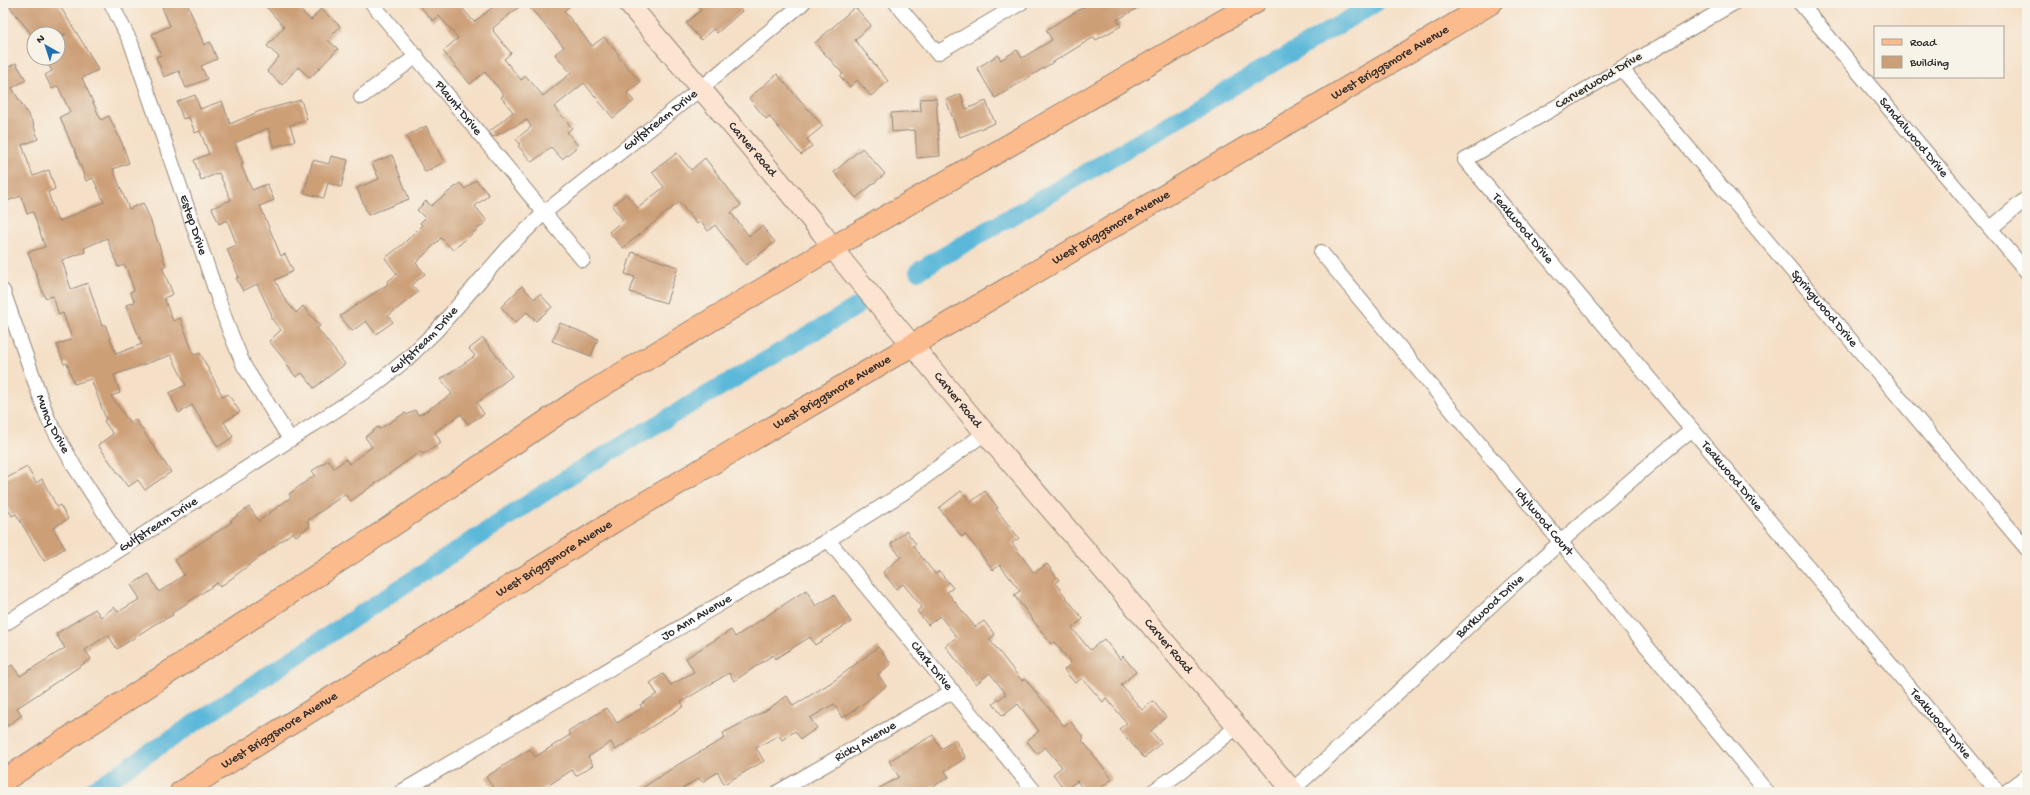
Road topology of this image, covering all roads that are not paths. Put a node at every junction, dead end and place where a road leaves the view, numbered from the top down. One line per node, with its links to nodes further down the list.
1 (111, 3): 27 (street, Estep Drive)
2 (372, 3): 11 (street, Plaunt Drive)
3 (628, 3): 13 (street, Carver Road)
4 (803, 3): 13 (street, Gulfstream Drive)
5 (896, 3): 6 (street)
6 (1021, 3)
7 (1254, 3): 19 (main road)
8 (1491, 3): 24 (main road, West Briggsmore Avenue)
9 (1734, 3): 12 (street, Carverwood Drive)
10 (1800, 3): 18 (street, Sandalwood Drive)
11 (417, 56): 14 (street); 17 (street, Plaunt Drive)
12 (1621, 68): 15 (street, Carverwood Drive); 31 (street, Springwood Drive)
13 (700, 89): 17 (street, Gulfstream Drive); 19 (street, Carver Road)
14 (361, 97)
15 (1465, 160): 25 (street, Teakwood Drive)
16 (2027, 198): 18 (street)
17 (545, 212): 21 (street, Plaunt Drive); 27 (street, Gulfstream Drive)
18 (1991, 228): 22 (street, Sandalwood Drive)
19 (833, 248): 24 (street, Carver Road); 36 (main road)
20 (1321, 252): 29 (street, Idylwood Court)
21 (583, 260)
22 (2027, 272)
23 (3, 291): 30 (street, Muncy Drive)
24 (913, 346): 26 (street, Carver Road); 38 (main road, West Briggsmore Avenue)
25 (1692, 429): 29 (street, Barkwood Drive); 44 (street, Teakwood Drive)
26 (985, 433): 28 (street, Jo Ann Avenue); 34 (street, Carver Road)
27 (290, 439): 30 (street, Gulfstream Drive)
28 (828, 540): 33 (street, Clark Drive); 39 (street, Jo Ann Avenue)
29 (1560, 542): 37 (street, Barkwood Drive); 43 (street, Idylwood Court)
30 (126, 546): 32 (street, Gulfstream Drive)
31 (2027, 549)
32 (3, 625)
33 (953, 691): 40 (street, Ricky Avenue); 41 (street, Clark Drive)
34 (1238, 726): 37 (street, Carver Road); 42 (street)
35 (2027, 776): 45 (street)
36 (3, 781)
37 (1293, 791)
38 (181, 792)
39 (401, 792)
40 (778, 792)
41 (1035, 792)
42 (1152, 792)
43 (1767, 792)
44 (1998, 792)
45 (2006, 792)

